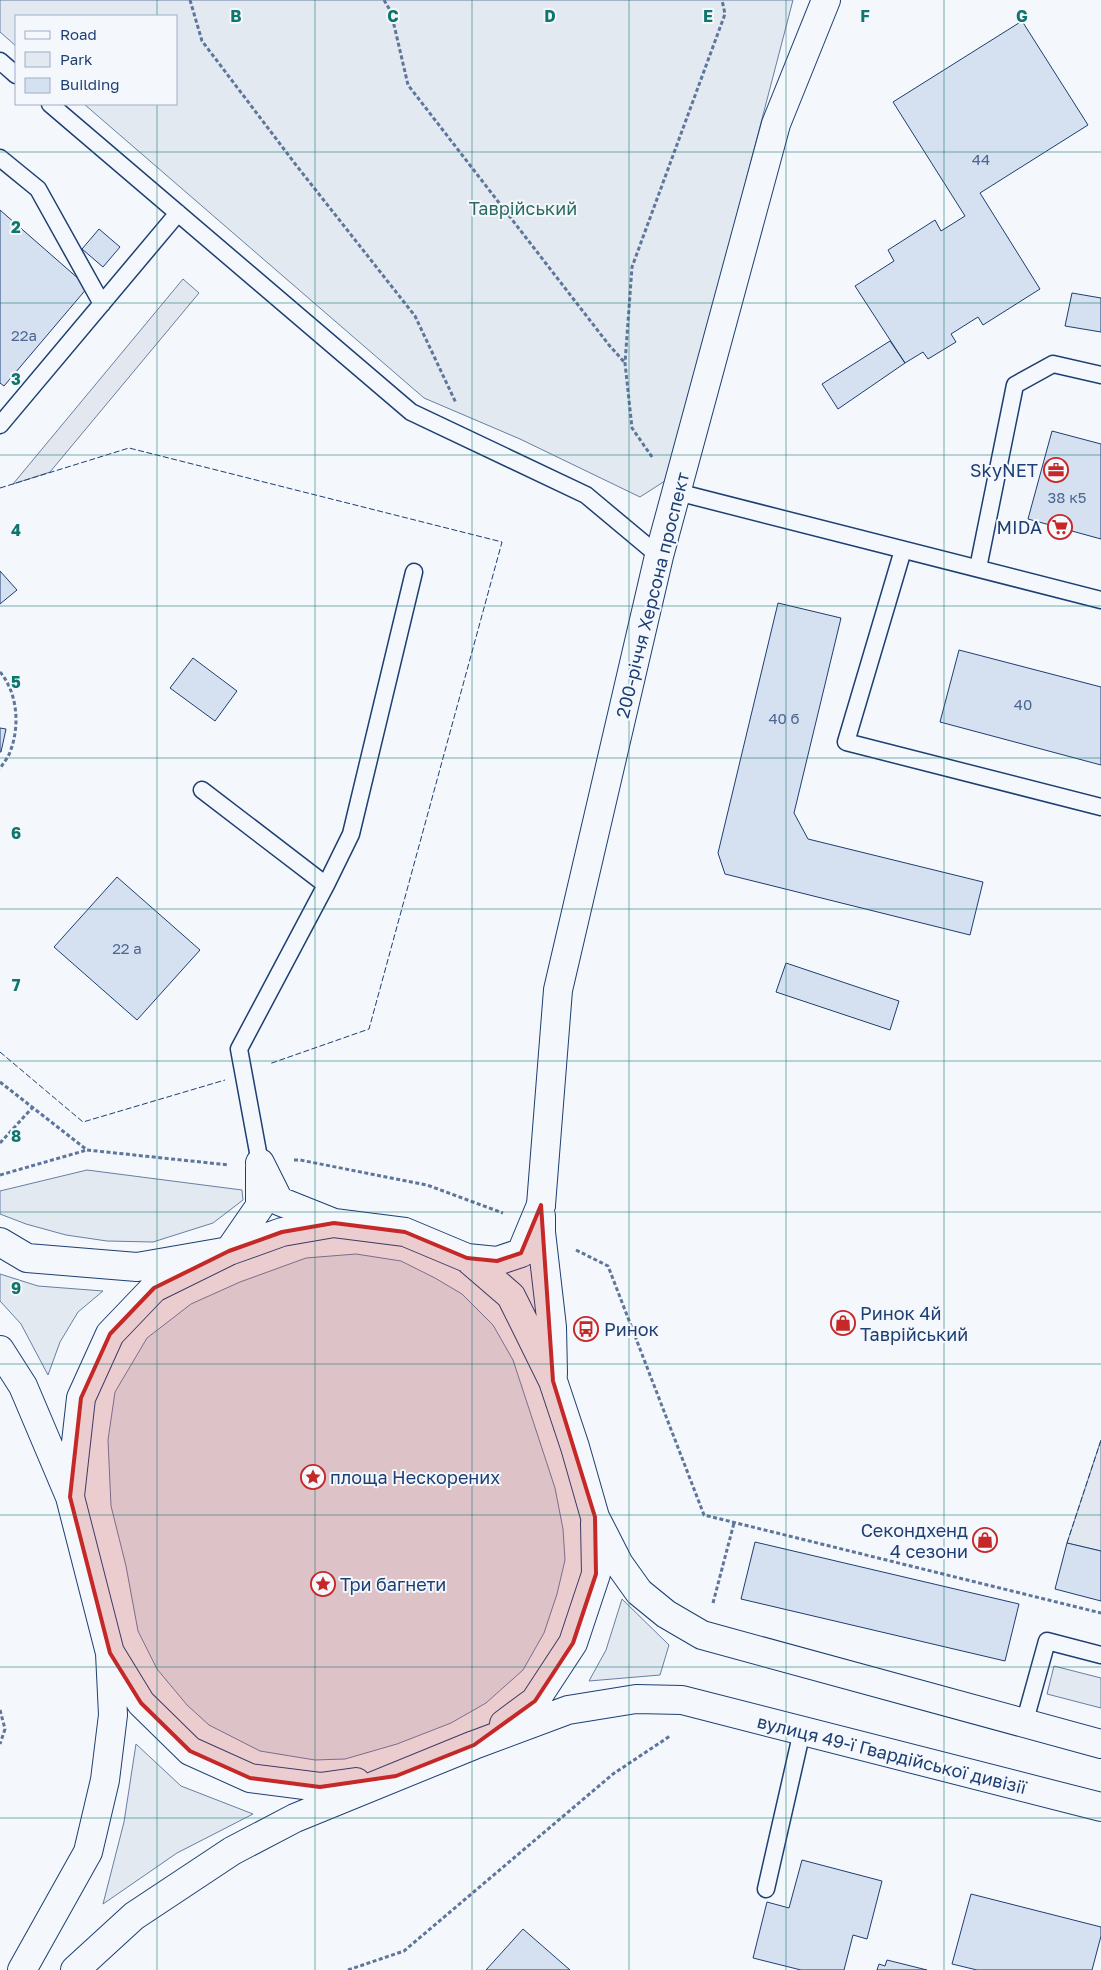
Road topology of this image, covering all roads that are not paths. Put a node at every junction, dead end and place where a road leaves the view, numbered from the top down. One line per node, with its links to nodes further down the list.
1 (826, 0): 10 (street, 200-річчя Херсона проспект)
2 (0, 61): 3 (lane)
3 (15, 74)
4 (51, 105): 6 (lane)
5 (0, 158): 7 (lane)
6 (178, 213): 7 (lane); 12 (lane)
7 (102, 304): 9 (lane)
8 (1101, 376): 13 (lane)
9 (0, 425)
10 (677, 492): 11 (lane); 12 (street, 200-річчя Херсона проспект)
11 (903, 550): 13 (lane); 17 (lane)
12 (659, 556): 20 (street, 200-річчя Херсона проспект)
13 (978, 568): 15 (lane)
14 (414, 572): 18 (lane)
15 (1101, 600)
16 (202, 790): 18 (lane)
17 (1101, 807)
18 (326, 884): 19 (lane)
19 (260, 1163): 21 (street); 23 (street)
20 (541, 1205): 24 (street); 26 (street)
21 (334, 1223): 23 (street); 24 (street)
22 (0, 1242): 23 (street)
23 (229, 1251): 27 (street)
24 (467, 1258): 26 (street)
25 (0, 1350): 27 (street)
26 (553, 1381): 28 (street)
27 (70, 1497): 29 (street)
28 (594, 1517): 31 (street); 34 (street)
29 (110, 1652): 35 (street); 38 (street)
30 (1101, 1655): 31 (lane)
31 (1024, 1724): 33 (street)
32 (802, 1731): 34 (street, вулиця 49-ї Гвардійської дивізії); 36 (street, вулиця 49-ї Гвардійської дивізії); 37 (lane)
33 (1101, 1744)
34 (474, 1745): 35 (street)
35 (396, 1776): 39 (street)
36 (1101, 1807)
37 (766, 1889)
38 (22, 1970)
39 (75, 1970)

